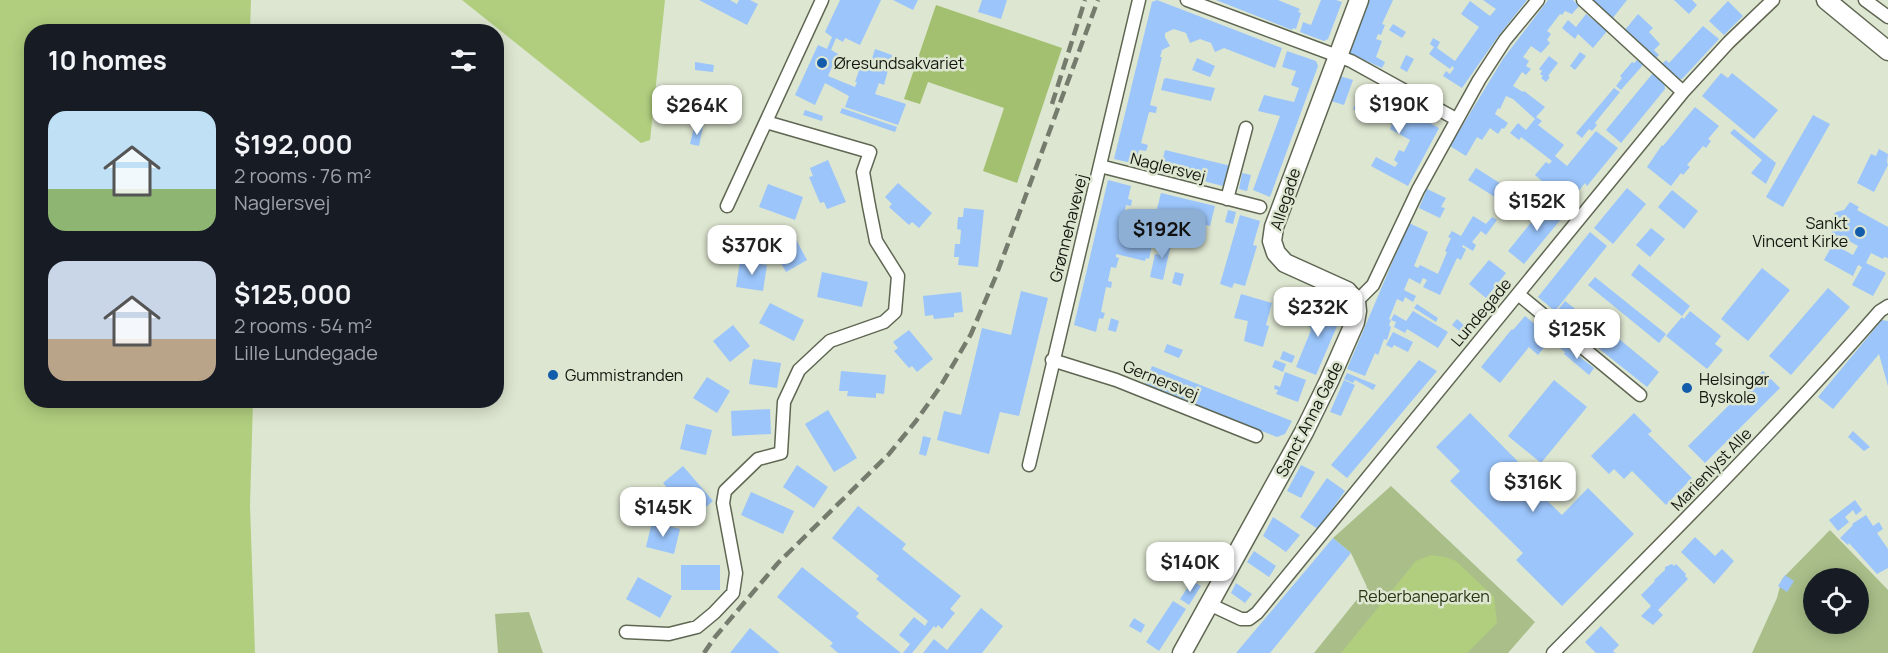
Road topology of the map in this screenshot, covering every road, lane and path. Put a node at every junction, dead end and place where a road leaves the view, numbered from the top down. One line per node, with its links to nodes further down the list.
1 (822, 0): 15 (street)
2 (1139, 0): 17 (street, Grønnehavevej)
3 (1187, 0): 12 (street)
4 (1359, 0): 12 (main road, Allegade)
5 (1538, 0): 14 (street, Sanct Anna Gade)
6 (1583, 0): 13 (street)
7 (1773, 0): 13 (street, Lundegade)
8 (1826, 0): 11 (main road)
9 (1865, 0): 10 (street)
10 (1888, 17)
11 (1888, 51)
12 (1337, 56): 14 (street); 22 (main road, Allegade)
13 (1683, 92): 21 (street, Lundegade)
14 (1456, 119): 22 (street, Sanct Anna Gade)
15 (766, 122): 19 (street); 29 (street)
16 (1246, 129): 18 (street)
17 (1100, 166): 18 (street, Naglersvej); 24 (street, Grønnehavevej)
18 (1227, 199): 20 (street, Naglersvej)
19 (727, 206)
20 (1260, 207)
21 (1518, 294): 25 (street); 28 (street, Lundegade)
22 (1356, 303): 28 (main road, Sanct Anna Gade)
23 (1888, 306): 31 (street, Marienlyst Alle)
24 (1052, 360): 26 (street, Gernersvej); 27 (street, Grønnehavevej)
25 (1640, 395)
26 (1256, 436)
27 (1029, 465)
28 (1209, 604): 30 (main road, Sanct Anna Gade)
29 (626, 632)
30 (1182, 653)
31 (1553, 653)

